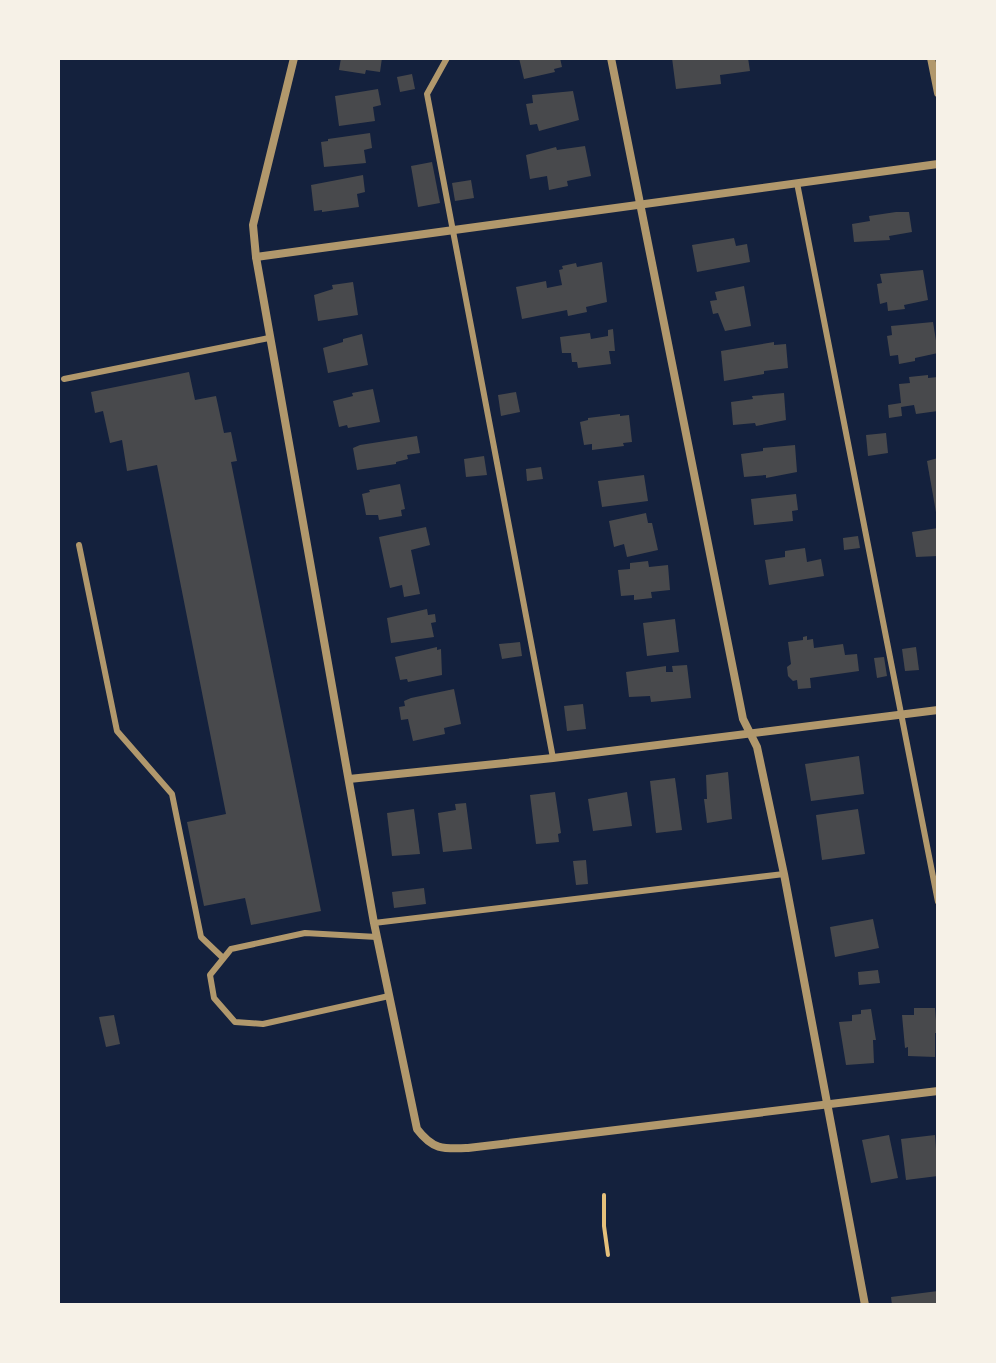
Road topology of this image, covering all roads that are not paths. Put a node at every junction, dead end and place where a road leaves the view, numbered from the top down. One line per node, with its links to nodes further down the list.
1 (294, 58): 10 (street)
2 (447, 58): 9 (lane)
3 (611, 58): 8 (street)
4 (931, 58): 5 (street)
5 (938, 93)
6 (938, 164): 7 (street)
7 (797, 183): 8 (street); 15 (lane)
8 (641, 205): 9 (street); 16 (street)
9 (452, 231): 10 (street); 17 (lane)
10 (256, 257): 11 (street)
11 (269, 338): 12 (lane); 18 (street)
12 (64, 379)
13 (79, 545): 23 (lane)
14 (938, 710): 15 (street)
15 (900, 714): 16 (street); 20 (lane)
16 (749, 732): 17 (street); 19 (street)
17 (553, 758): 18 (street)
18 (349, 779): 21 (street)
19 (784, 874): 21 (lane); 26 (street)
20 (938, 902)
21 (374, 923): 22 (street)
22 (377, 937): 23 (lane); 24 (street)
23 (223, 958): 24 (lane)
24 (389, 996): 26 (street)
25 (938, 1091): 26 (street)
26 (826, 1105): 27 (street)
27 (865, 1305)

